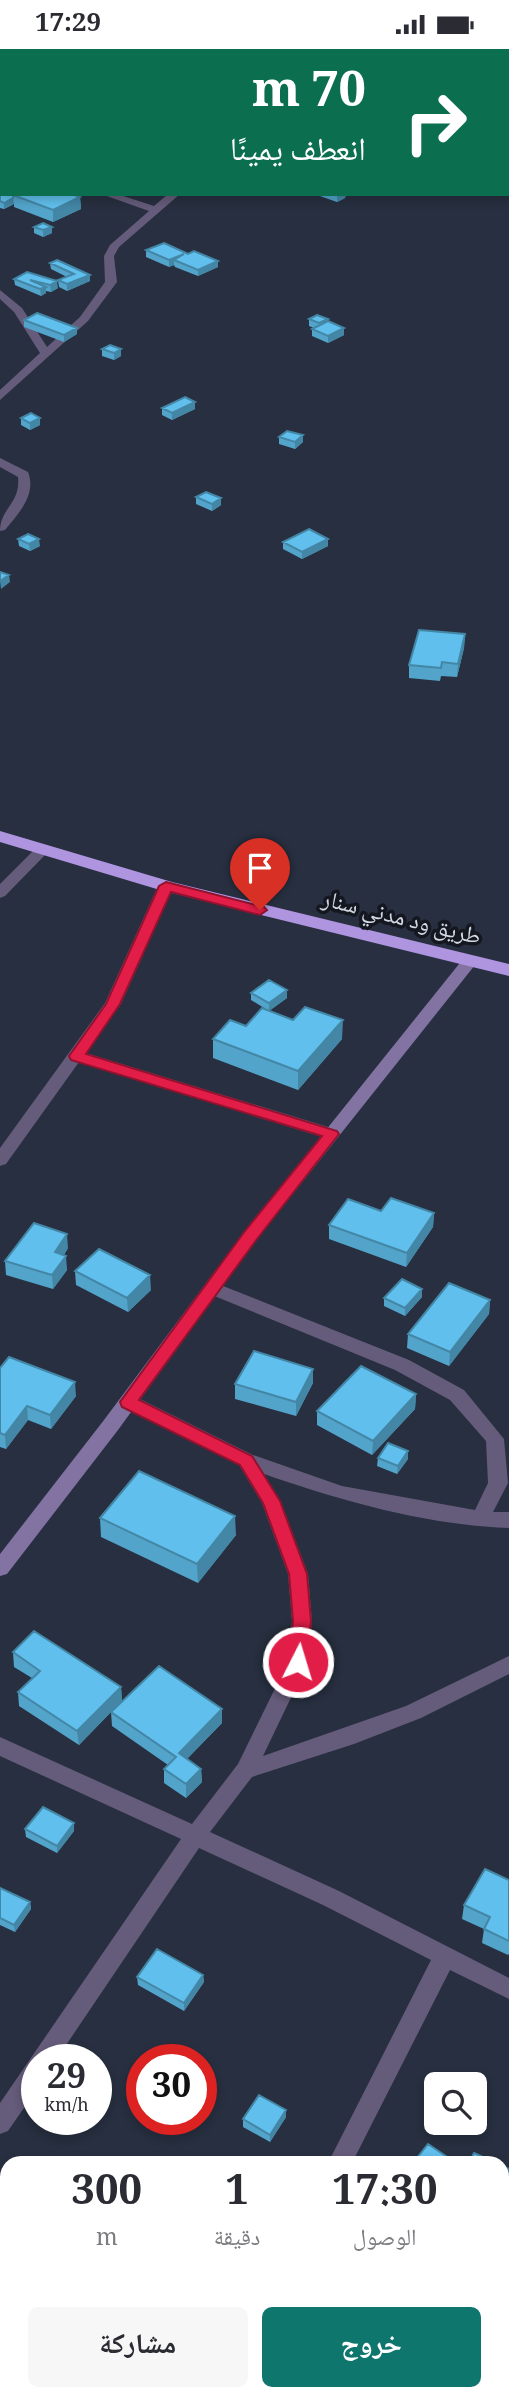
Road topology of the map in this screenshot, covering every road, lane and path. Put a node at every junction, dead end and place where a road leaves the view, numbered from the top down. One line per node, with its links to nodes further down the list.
1 (112, 196): 3 (street)
2 (173, 196): 3 (street)
3 (156, 210): 5 (street)
4 (0, 293): 5 (street)
5 (46, 354): 6 (street)
6 (0, 396)
7 (0, 462): 8 (street)
8 (0, 527)
9 (0, 836): 10 (highway, طريق ود مدني سنار)
10 (42, 849): 11 (highway, طريق ود مدني سنار); 12 (street)
11 (166, 886): 13 (highway, طريق ود مدني سنار); 15 (street)
12 (0, 893)
13 (469, 962): 14 (highway, طريق ود مدني سنار); 16 (street)
14 (509, 970)
15 (77, 1056): 16 (street); 17 (street)
16 (332, 1134): 18 (street)
17 (0, 1160)
18 (213, 1288): 19 (street); 21 (street)
19 (128, 1402): 20 (street); 23 (street)
20 (246, 1460): 21 (street); 26 (street)
21 (480, 1519): 22 (street)
22 (509, 1520)
23 (0, 1568)
24 (505, 1670): 26 (street)
25 (0, 1746): 27 (street)
26 (245, 1770): 27 (street)
27 (195, 1836): 28 (street); 30 (street)
28 (444, 1958): 29 (street); 33 (street)
29 (509, 1989)
30 (54, 2044)
31 (21, 2092): 32 (street)
32 (0, 2123)
33 (344, 2156)

